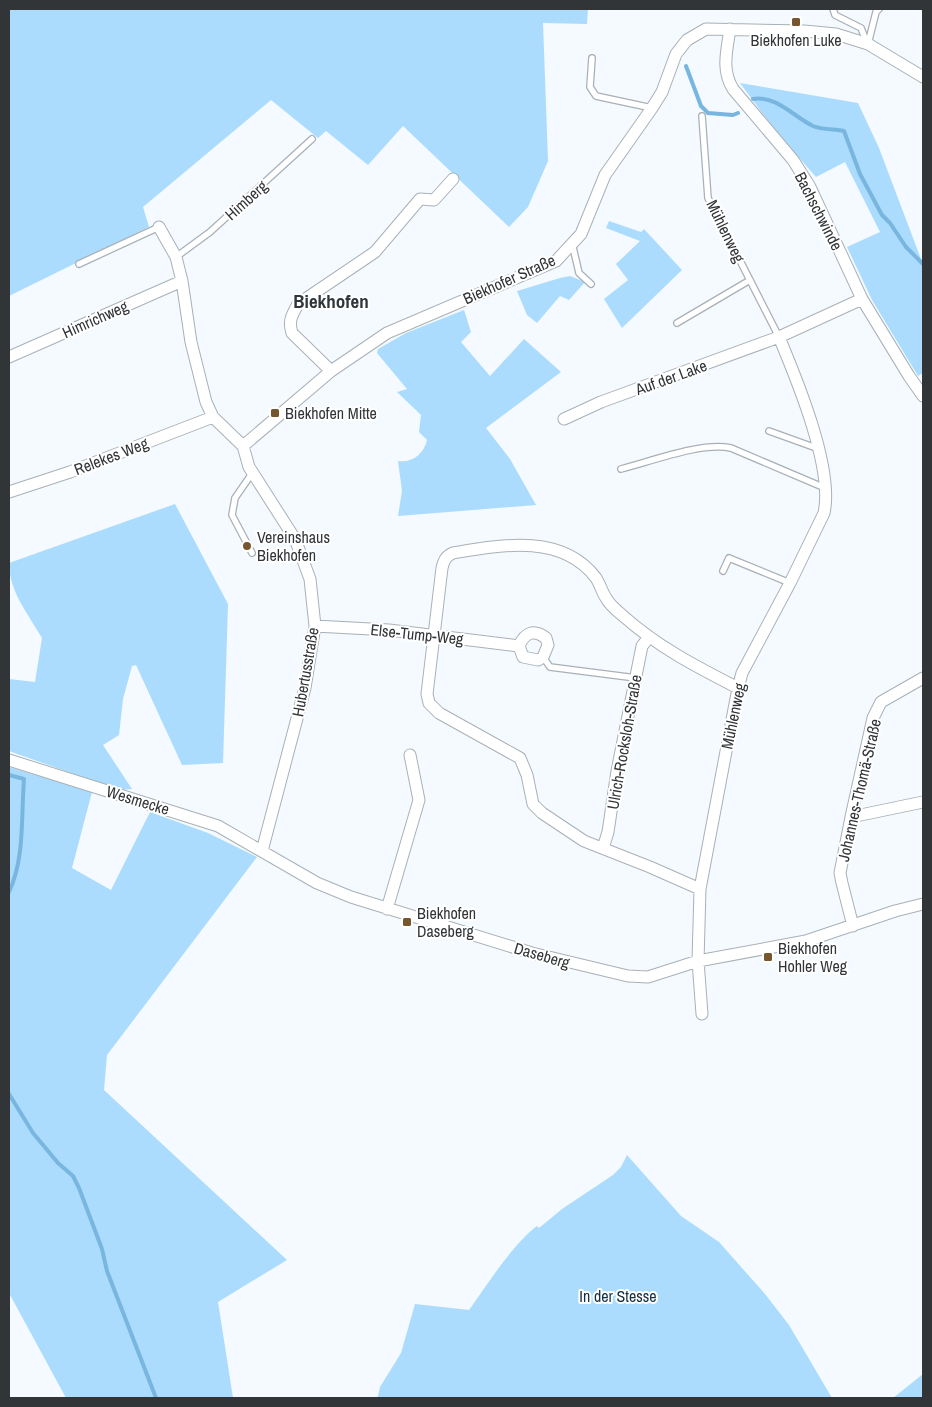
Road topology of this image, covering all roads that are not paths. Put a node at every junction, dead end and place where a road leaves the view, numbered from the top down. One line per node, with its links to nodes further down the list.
1 (833, 9): 4 (lane)
2 (879, 9): 4 (lane)
3 (730, 29): 4 (street, Biekhofer Straße); 7 (street, Biekhofer Straße); 18 (street, Bachschwinde)
4 (868, 44): 6 (street, Biekhofer Straße)
5 (592, 58): 7 (lane)
6 (923, 77)
7 (652, 108): 12 (street, Biekhofer Straße)
8 (702, 116): 15 (lane, Mühlenweg)
9 (312, 139): 13 (lane, Himberg)
10 (453, 178): 22 (street)
11 (159, 227): 13 (street, Hubertusstraße); 14 (lane)
12 (572, 244): 17 (lane); 22 (street, Biekhofer Straße)
13 (176, 257): 16 (street, Hubertusstraße)
14 (79, 264)
15 (750, 280): 19 (lane); 20 (lane, Mühlenweg)
16 (182, 281): 21 (street, Himrichweg); 24 (street, Hubertusstraße)
17 (591, 284)
18 (862, 299): 20 (street); 23 (street, Bachschwinde)
19 (677, 323)
20 (779, 338): 25 (street, Auf der Lake); 28 (street, Mühlenweg)
21 (9, 357)
22 (331, 371): 27 (street, Biekhofer Straße)
23 (923, 396)
24 (213, 417): 27 (street, Hubertusstraße); 32 (street, Relekes Weg)
25 (564, 419)
26 (769, 431): 28 (lane)
27 (243, 446): 30 (street, Hubertusstraße)
28 (819, 449): 31 (street, Mühlenweg)
29 (621, 469): 31 (lane)
30 (253, 472): 33 (lane); 36 (street, Hubertusstraße)
31 (825, 488): 35 (street, Mühlenweg)
32 (9, 492)
33 (252, 553)
34 (723, 571): 35 (lane)
35 (790, 583): 43 (street, Mühlenweg)
36 (315, 626): 37 (street, Else-Tump-Weg); 49 (street, Hubertusstraße)
37 (434, 635): 38 (street); 39 (street, Else-Tump-Weg); 48 (street)
38 (649, 637): 41 (street, Ulrich-Rocksloh-Straße); 43 (street)
39 (519, 646): 40 (street); 40 (street)
40 (543, 657): 41 (lane)
41 (636, 678): 48 (street, Ulrich-Rocksloh-Straße)
42 (923, 678): 47 (street, Johannes-Thomä-Straße)
43 (738, 688): 50 (street, Mühlenweg)
44 (410, 755): 52 (street)
45 (9, 760): 49 (street, Wesmecke)
46 (923, 802): 47 (street)
47 (850, 817): 53 (street, Johannes-Thomä-Straße)
48 (603, 848): 50 (street)
49 (262, 851): 52 (street, Daseberg)
50 (700, 889): 54 (street, Mühlenweg)
51 (923, 904): 53 (street, Daseberg)
52 (387, 909): 54 (street, Daseberg)
53 (853, 926): 54 (street, Daseberg)
54 (698, 961): 55 (street, Mühlenweg)
55 (702, 1014)

